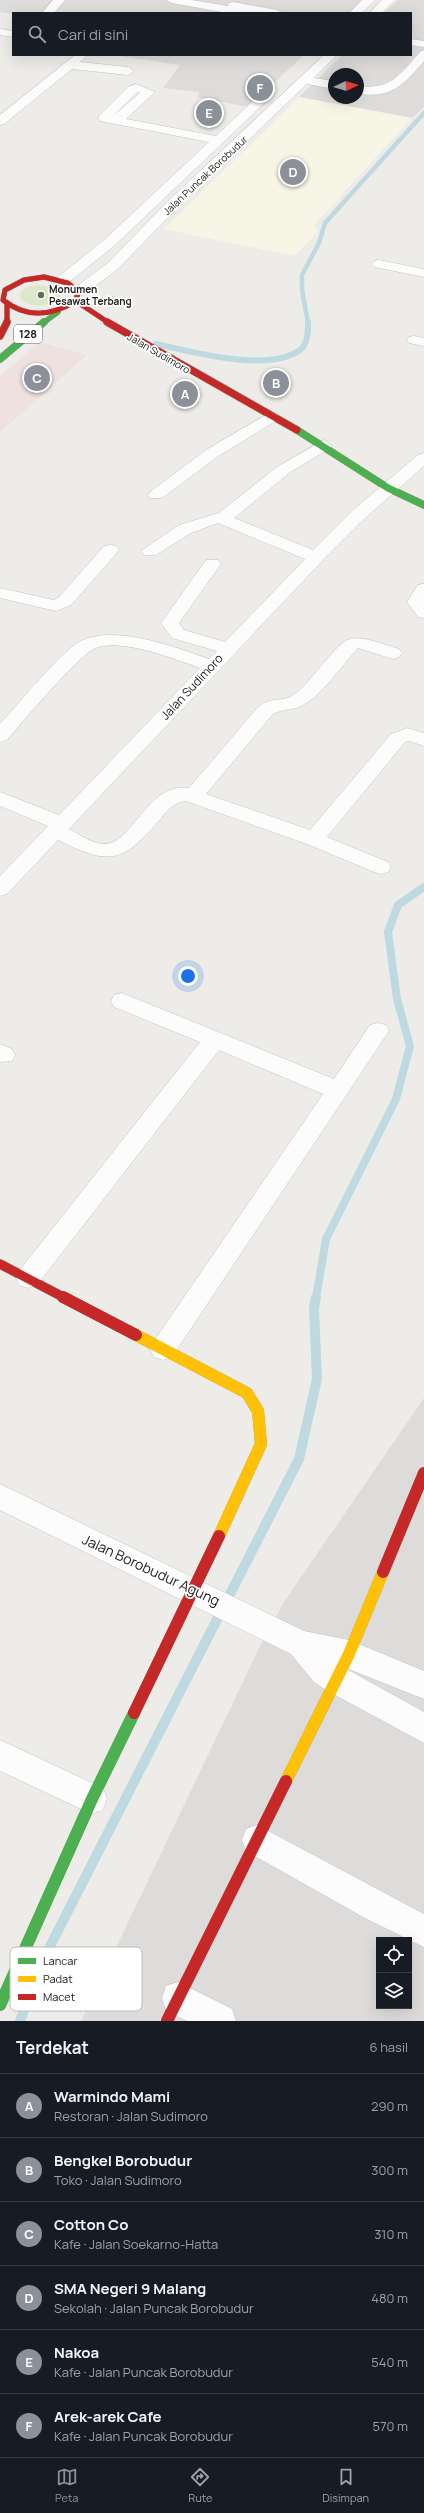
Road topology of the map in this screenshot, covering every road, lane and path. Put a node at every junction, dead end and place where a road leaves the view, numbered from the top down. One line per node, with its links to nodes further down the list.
1 (59, 0): 7 (street)
2 (172, 0): 6 (street)
3 (202, 0): 9 (street)
4 (369, 0): 10 (street)
5 (388, 0): 11 (street)
6 (192, 2): 8 (street)
7 (49, 12)
8 (237, 12)
9 (271, 12)
10 (356, 12)
11 (376, 12)
12 (0, 32): 13 (street)
13 (12, 34)
14 (412, 36): 15 (street)
15 (424, 38)
16 (412, 42): 17 (street)
17 (424, 44)
18 (424, 54): 26 (street)
19 (81, 56): 21 (street)
20 (330, 56): 24 (street, Jalan Puncak Borobudur)
21 (71, 65): 22 (street); 29 (street)
22 (128, 71)
23 (284, 80): 27 (street, Jalan Puncak Borobudur)
24 (306, 80): 25 (street); 28 (street, Jalan Puncak Borobudur)
25 (328, 85)
26 (364, 91)
27 (256, 106): 28 (street); 31 (street, Jalan Puncak Borobudur)
28 (274, 109): 33 (street, Jalan Puncak Borobudur)
29 (0, 121)
30 (117, 121): 31 (street)
31 (218, 140): 32 (street, Jalan Puncak Borobudur)
32 (155, 200): 33 (street); 38 (street, Jalan Puncak Borobudur)
33 (173, 204): 40 (street, Jalan Puncak Borobudur)
34 (379, 264): 36 (street)
35 (13, 273): 37 (street, 128)
36 (424, 273)
37 (44, 277): 38 (street, 128); 39 (street, 128)
38 (63, 280): 40 (street, 128)
39 (1, 295): 41 (street, 128)
40 (77, 297): 42 (street, 128); 45 (street, Jalan Sudimoro)
41 (7, 305): 42 (street, 128); 43 (street, 128)
42 (59, 311): 44 (street, 128)
43 (0, 336)
44 (0, 359)
45 (271, 417): 46 (street, Jalan Sudimoro); 49 (street)
46 (324, 445): 48 (street, Jalan Sudimoro); 51 (street)
47 (424, 458): 48 (street, Jalan Sudimoro)
48 (388, 488): 50 (street); 54 (street, Jalan Sudimoro)
49 (156, 494)
50 (424, 505)
51 (220, 518): 53 (street); 54 (street)
52 (110, 550): 57 (street)
53 (150, 551)
54 (316, 557): 59 (street, Jalan Sudimoro)
55 (212, 564): 59 (street)
56 (424, 589): 58 (street)
57 (0, 593)
58 (424, 613)
59 (228, 648): 61 (street, Jalan Sudimoro)
60 (393, 653): 64 (street)
61 (211, 666): 62 (street); 66 (street, Jalan Sudimoro)
62 (0, 736)
63 (424, 740): 67 (street)
64 (194, 795): 66 (street); 67 (street)
65 (0, 799): 66 (street)
66 (59, 827): 69 (street, Jalan Sudimoro)
67 (314, 839): 68 (street)
68 (381, 867)
69 (0, 889)
70 (122, 1001): 72 (street)
71 (378, 1031): 73 (street)
72 (215, 1039): 73 (street); 75 (street)
73 (338, 1090): 76 (street)
74 (0, 1264): 75 (street)
75 (28, 1278): 76 (street)
76 (163, 1349): 80 (street)
77 (424, 1473): 79 (street)
78 (0, 1496): 80 (street, Jalan Borobudur Agung)
79 (418, 1505): 82 (street)
80 (202, 1593): 81 (street, Jalan Borobudur Agung); 87 (street)
81 (301, 1644): 82 (street, Jalan Borobudur Agung); 83 (street, Jalan Borobudur Agung)
82 (349, 1654): 83 (street); 84 (street, Jalan Borobudur Agung)
83 (336, 1680): 85 (street, Jalan Borobudur Agung); 88 (street)
84 (424, 1685)
85 (424, 1728)
86 (0, 1755): 87 (street)
87 (92, 1799): 90 (street)
88 (256, 1840): 89 (street); 93 (street)
89 (424, 1931)
90 (26, 1947)
91 (10, 1982): 92 (street)
92 (0, 2004)
93 (172, 2010): 94 (street)
94 (220, 2021)

